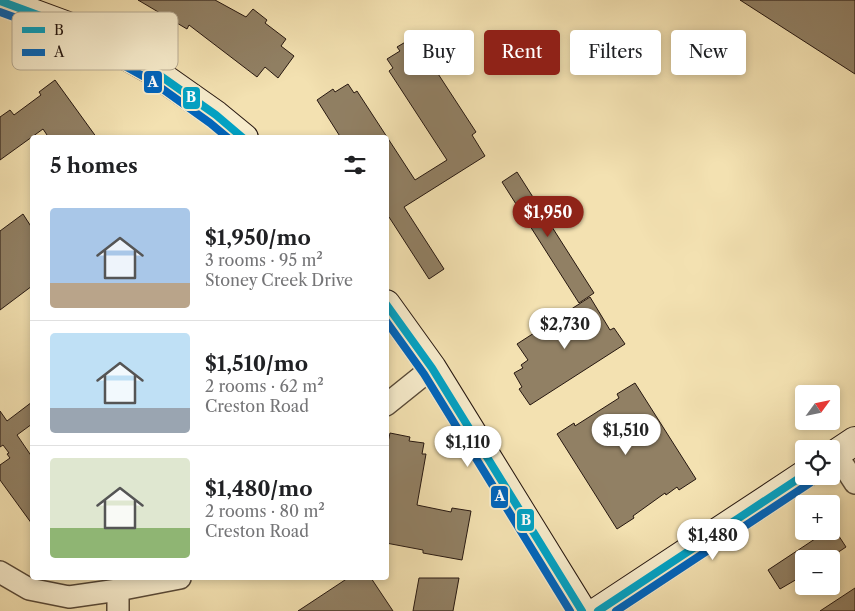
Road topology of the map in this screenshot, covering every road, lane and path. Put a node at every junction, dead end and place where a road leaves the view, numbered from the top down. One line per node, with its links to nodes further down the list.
1 (0, 1): 2 (street)
2 (30, 12)
3 (151, 70): 4 (street)
4 (240, 135)
5 (389, 308): 6 (street)
6 (432, 368): 7 (street); 15 (street)
7 (389, 403)
8 (841, 451): 10 (street)
9 (795, 481): 16 (street)
10 (855, 483)
11 (0, 572): 13 (street)
12 (170, 580): 13 (street)
13 (118, 590): 14 (street)
14 (118, 611)
15 (582, 611)
16 (598, 611)

